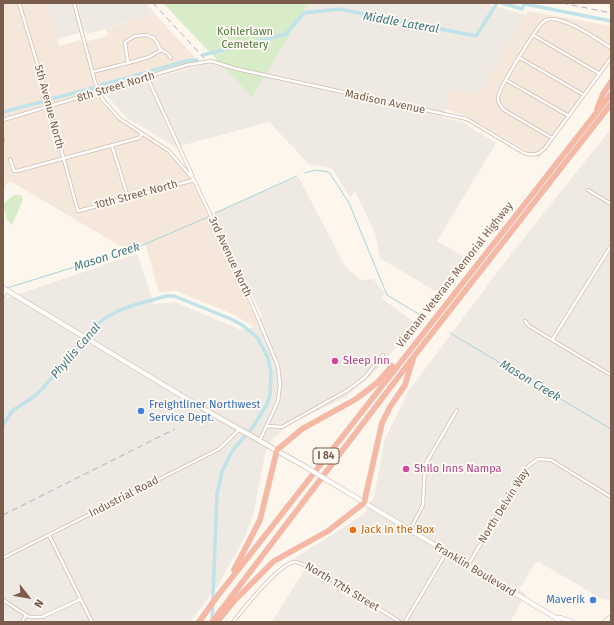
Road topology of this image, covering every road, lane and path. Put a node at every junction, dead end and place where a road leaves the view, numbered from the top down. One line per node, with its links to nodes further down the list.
1 (18, 3): 20 (street, 5th Avenue North)
2 (74, 3): 11 (street)
3 (533, 36): 4 (street); 7 (street); 12 (street)
4 (611, 48)
5 (161, 50): 6 (street); 9 (street); 9 (street)
6 (171, 58)
7 (520, 58): 14 (street); 18 (street)
8 (611, 58): 12 (street)
9 (128, 63): 11 (street)
10 (229, 67): 13 (street, 8th Street North); 25 (street, Madison Avenue)
11 (92, 72): 16 (street)
12 (600, 74): 18 (street)
13 (147, 77): 16 (street, 8th Street North); 29 (street, 3rd Avenue North)
14 (506, 80): 22 (street); 25 (street)
15 (611, 82): 21 (highway)
16 (99, 92): 20 (street, 8th Street North); 24 (street)
17 (611, 94): 21 (highway, Vietnam Veterans Memorial Highway / I 84)
18 (584, 95): 22 (street)
19 (611, 104): 41 (highway, Vietnam Veterans Memorial Highway / I 84)
20 (49, 106): 23 (street, 8th Street North); 28 (street, 5th Avenue North)
21 (596, 114): 37 (highway, Vietnam Veterans Memorial Highway / I 84)
22 (568, 116): 25 (street)
23 (3, 120)
24 (142, 134): 26 (street); 29 (street)
25 (552, 138)
26 (112, 146): 28 (street); 31 (street)
27 (10, 158): 28 (street)
28 (64, 159): 33 (street, 5th Avenue North)
29 (194, 180): 31 (street, 10th Street North); 44 (street, 3rd Avenue North)
30 (588, 190): 32 (street)
31 (128, 197): 33 (street, 10th Street North)
32 (611, 204)
33 (78, 211)
34 (611, 246): 39 (street)
35 (5, 289): 36 (street); 45 (main road, Franklin Boulevard)
36 (3, 296)
37 (437, 314): 47 (highway); 55 (highway, Vietnam Veterans Memorial Highway / I 84)
38 (525, 321): 39 (street)
39 (552, 340): 42 (street)
40 (383, 355): 44 (street)
41 (415, 355): 49 (highway); 60 (highway, Vietnam Veterans Memorial Highway / I 84)
42 (611, 375)
43 (457, 410): 50 (street)
44 (267, 426): 46 (street, 3rd Avenue North)
45 (240, 429): 46 (main road, Franklin Boulevard); 51 (street, Industrial Road)
46 (260, 440): 47 (main road, Franklin Boulevard)
47 (277, 450): 49 (main road, Franklin Boulevard, bridge); 55 (highway)
48 (611, 496): 54 (street, North Delvin Way)
49 (364, 503): 50 (main road, Franklin Boulevard); 60 (highway)
50 (410, 531): 52 (main road, Franklin Boulevard)
51 (49, 535): 53 (street, Industrial Road); 56 (street)
52 (446, 552): 54 (main road, Franklin Boulevard); 68 (street)
53 (3, 558)
54 (468, 566): 61 (main road, Franklin Boulevard)
55 (216, 598): 64 (highway, Vietnam Veterans Memorial Highway / I 84)
56 (81, 599): 58 (street); 63 (street)
57 (3, 600): 58 (street)
58 (26, 615): 62 (street)
59 (611, 617): 70 (main road)
60 (218, 619): 65 (highway, I 84)
61 (558, 620): 69 (main road, Franklin Boulevard)
62 (22, 622)
63 (92, 622)
64 (199, 622)
65 (212, 622)
66 (233, 622): 67 (street, North 17th Street)
67 (400, 622)
68 (405, 622)
69 (572, 622)
70 (605, 622)

